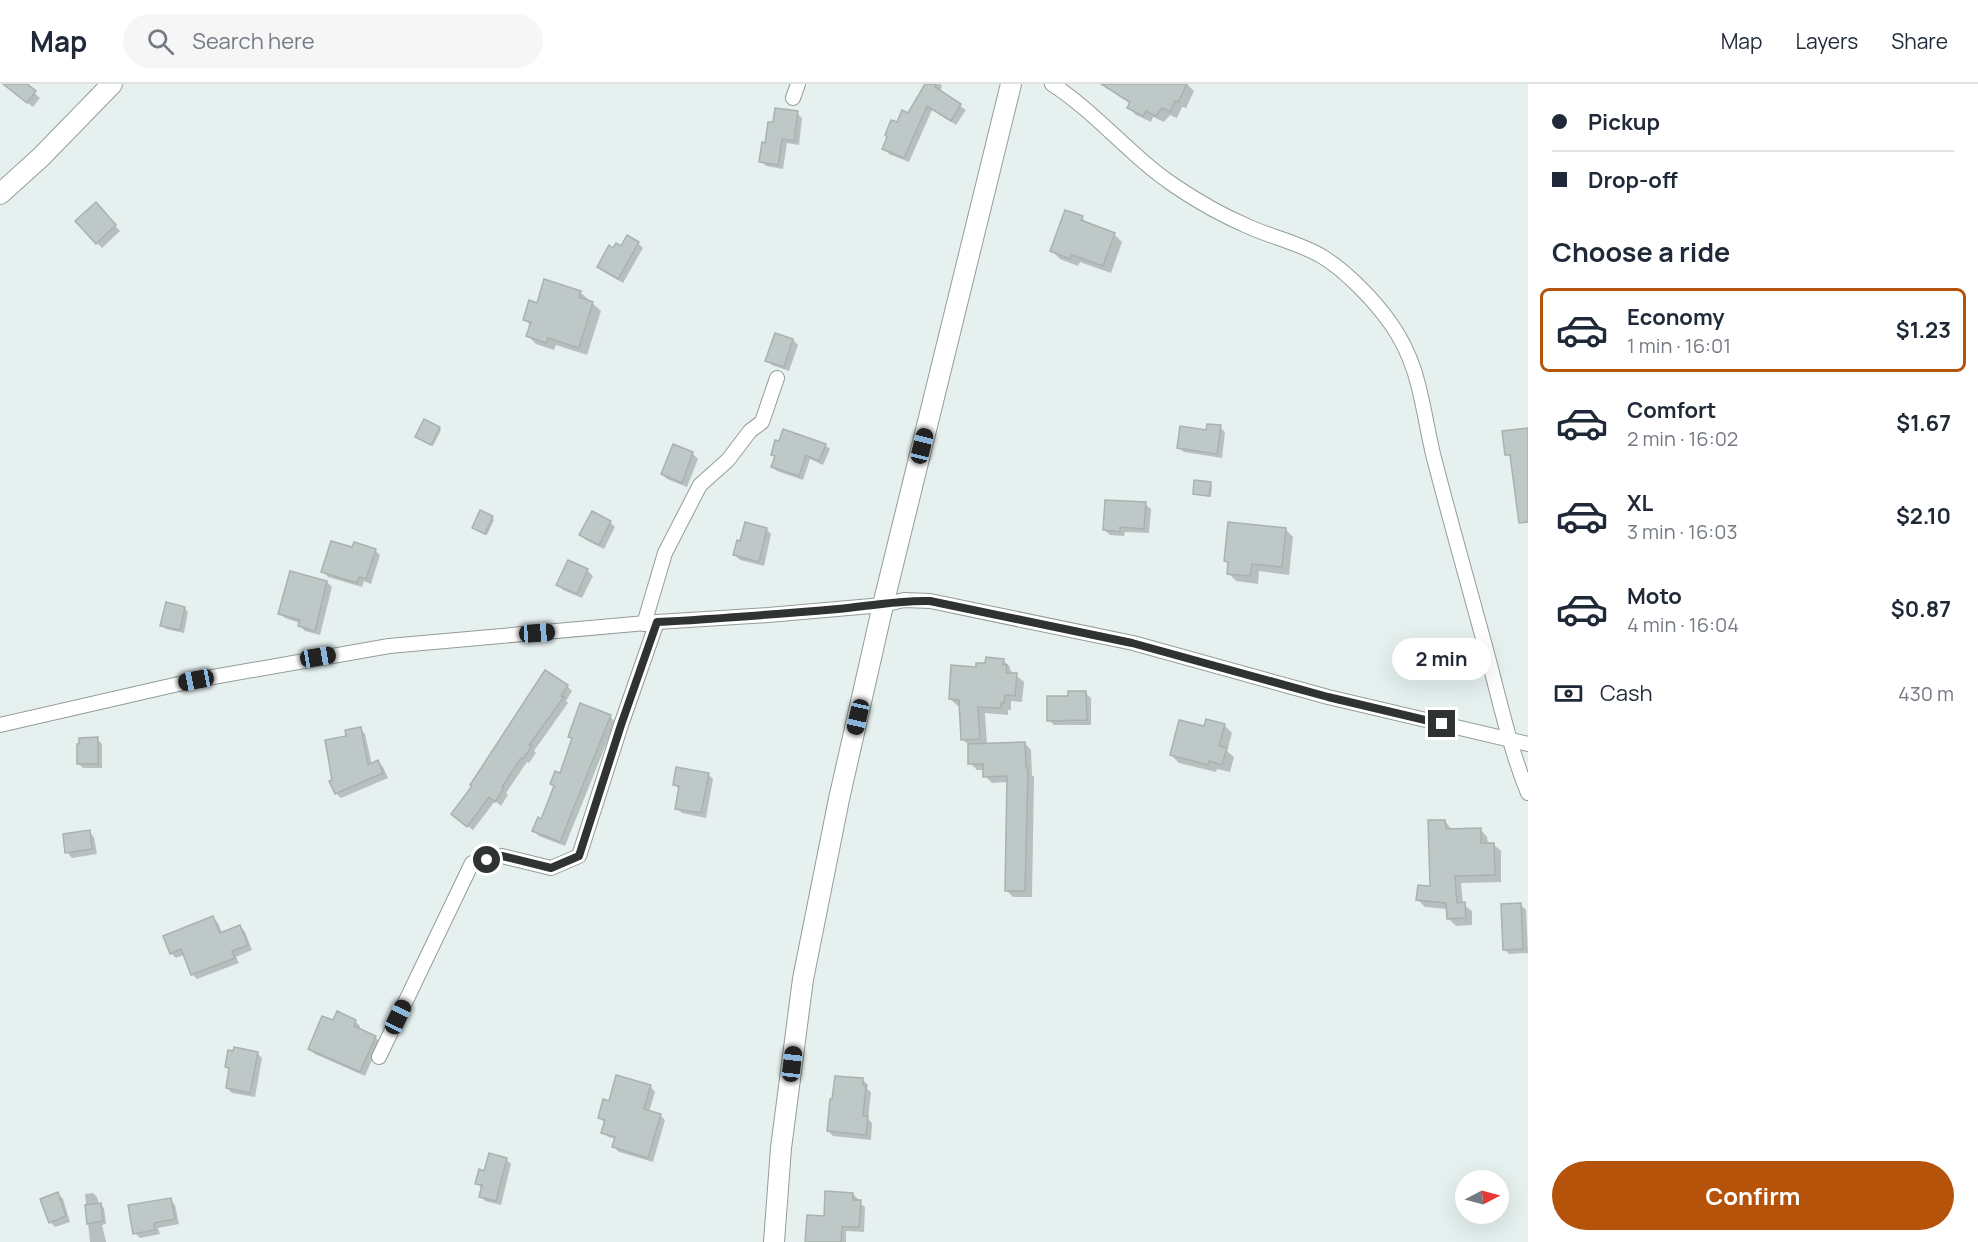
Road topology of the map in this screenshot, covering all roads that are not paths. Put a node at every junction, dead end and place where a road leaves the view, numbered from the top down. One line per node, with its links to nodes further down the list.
1 (111, 84): 6 (street)
2 (798, 84): 5 (street)
3 (1011, 84): 8 (street)
4 (1052, 84): 11 (street)
5 (793, 98)
6 (0, 194)
7 (777, 378): 9 (street)
8 (883, 605): 9 (street); 11 (street); 15 (street)
9 (650, 623): 10 (street); 14 (street)
10 (0, 725)
11 (1511, 741): 12 (street); 13 (street)
12 (1528, 744)
13 (1528, 793)
14 (379, 1057)
15 (774, 1242)

